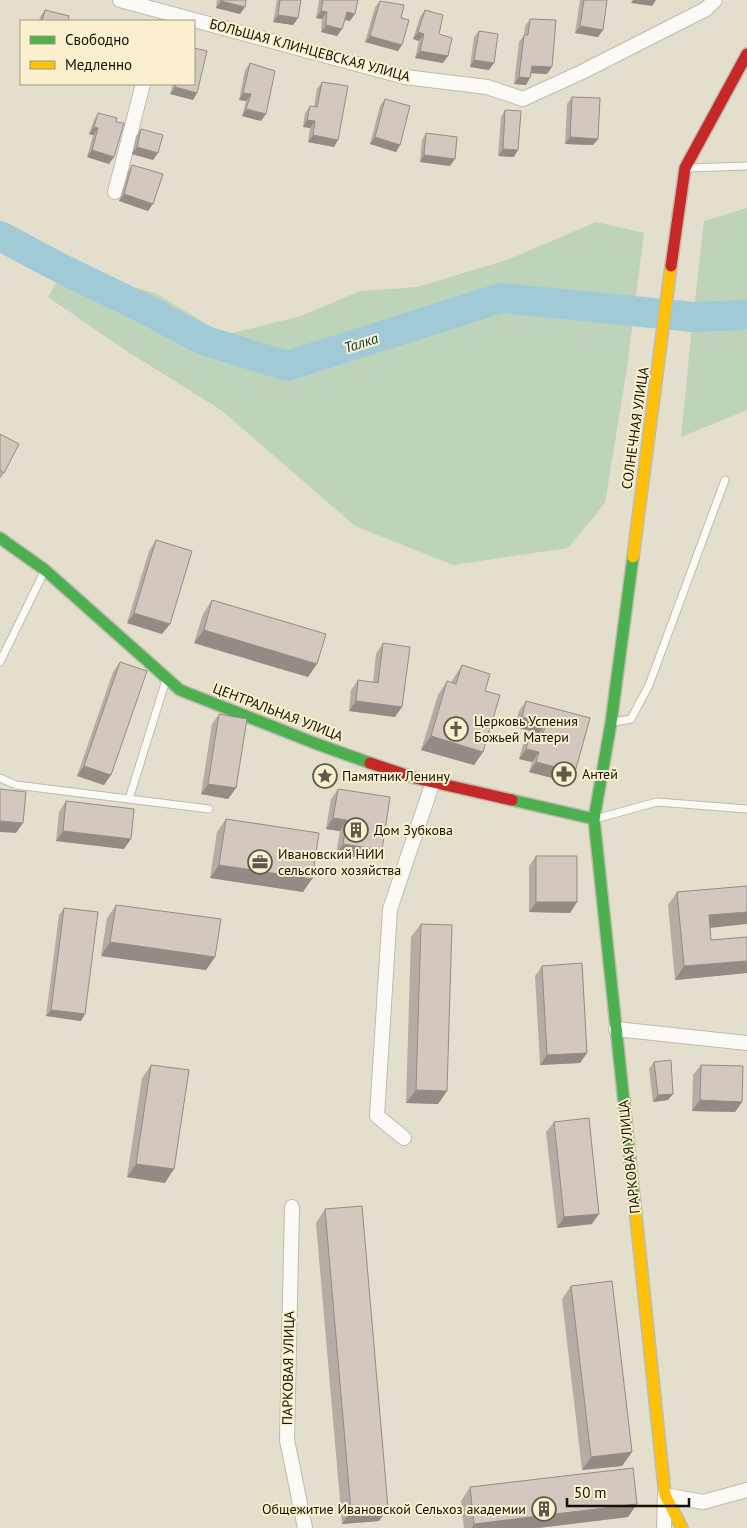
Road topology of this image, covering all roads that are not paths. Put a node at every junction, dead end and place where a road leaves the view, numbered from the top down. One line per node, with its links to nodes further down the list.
1 (120, 0): 3 (street, БОЛЬШАЯ КЛИНЦЕВСКАЯ УЛИЦА)
2 (715, 0): 6 (street, БОЛЬШАЯ КЛИНЦЕВСКАЯ УЛИЦА)
3 (144, 3): 4 (street, БОЛЬШАЯ КЛИНЦЕВСКАЯ УЛИЦА)
4 (161, 16): 5 (street, БОЛЬШАЯ КЛИНЦЕВСКАЯ УЛИЦА)
5 (177, 20)
6 (195, 24)
7 (747, 54): 10 (street, СОЛНЕЧНАЯ УЛИЦА)
8 (144, 85): 11 (street)
9 (747, 166): 10 (lane)
10 (685, 168): 17 (street, СОЛНЕЧНАЯ УЛИЦА)
11 (115, 192)
12 (726, 480): 17 (lane)
13 (0, 538): 14 (street, ЦЕНТРАЛЬНАЯ УЛИЦА)
14 (45, 570): 15 (lane); 16 (street, ЦЕНТРАЛЬНАЯ УЛИЦА)
15 (0, 662)
16 (167, 678): 19 (street, ЦЕНТРАЛЬНАЯ УЛИЦА); 20 (lane)
17 (611, 723): 23 (street, СОЛНЕЧНАЯ УЛИЦА)
18 (0, 778): 20 (lane)
19 (433, 782): 23 (street, ЦЕНТРАЛЬНАЯ УЛИЦА); 26 (street)
20 (129, 799): 21 (lane)
21 (209, 809)
22 (747, 809): 23 (lane)
23 (594, 819): 24 (street, ПАРКОВАЯ УЛИЦА)
24 (616, 1029): 25 (street); 29 (street, ПАРКОВАЯ УЛИЦА)
25 (747, 1043)
26 (404, 1138)
27 (292, 1207): 30 (street, ПАРКОВАЯ УЛИЦА)
28 (747, 1490): 29 (street)
29 (665, 1495): 31 (street, ПАРКОВАЯ УЛИЦА); 32 (street, ПАРКОВАЯ УЛИЦА)
30 (305, 1528)
31 (664, 1528)
32 (682, 1528)

